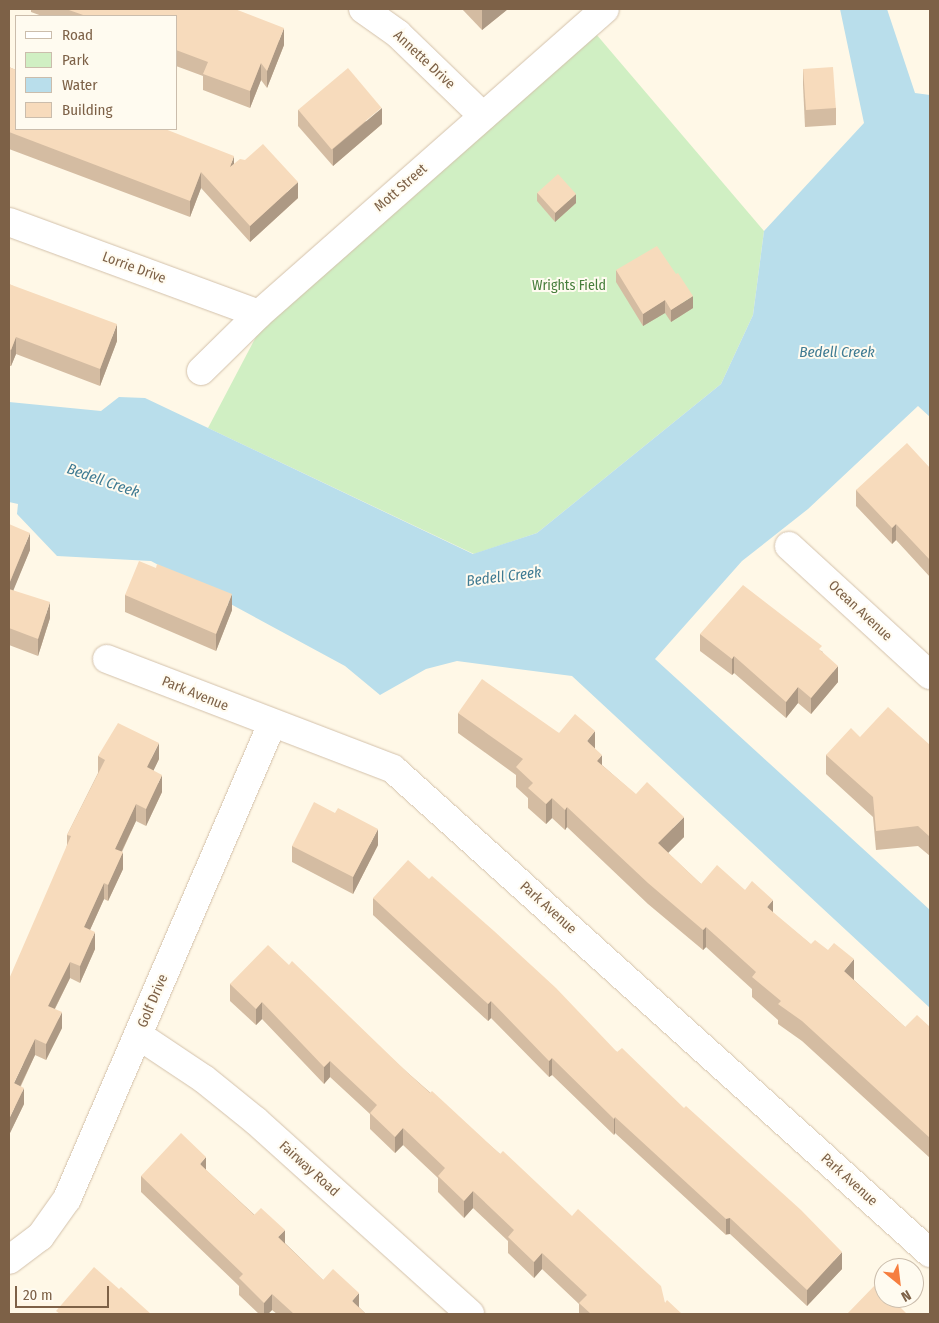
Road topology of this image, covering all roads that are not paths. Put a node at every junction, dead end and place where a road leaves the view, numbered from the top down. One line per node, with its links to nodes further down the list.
1 (363, 9): 3 (street, Annette Drive)
2 (605, 9): 3 (street, Mott Street)
3 (483, 116): 5 (street, Mott Street)
4 (9, 222): 5 (street, Lorrie Drive)
5 (260, 314): 6 (street, Mott Street)
6 (201, 371)
7 (789, 546): 9 (street, Ocean Avenue)
8 (107, 659): 10 (street, Park Avenue)
9 (930, 676)
10 (272, 724): 11 (street, Golf Drive); 12 (street, Park Avenue)
11 (138, 1035): 13 (street, Golf Drive); 14 (street, Fairway Road)
12 (930, 1253)
13 (9, 1260)
14 (470, 1314)

